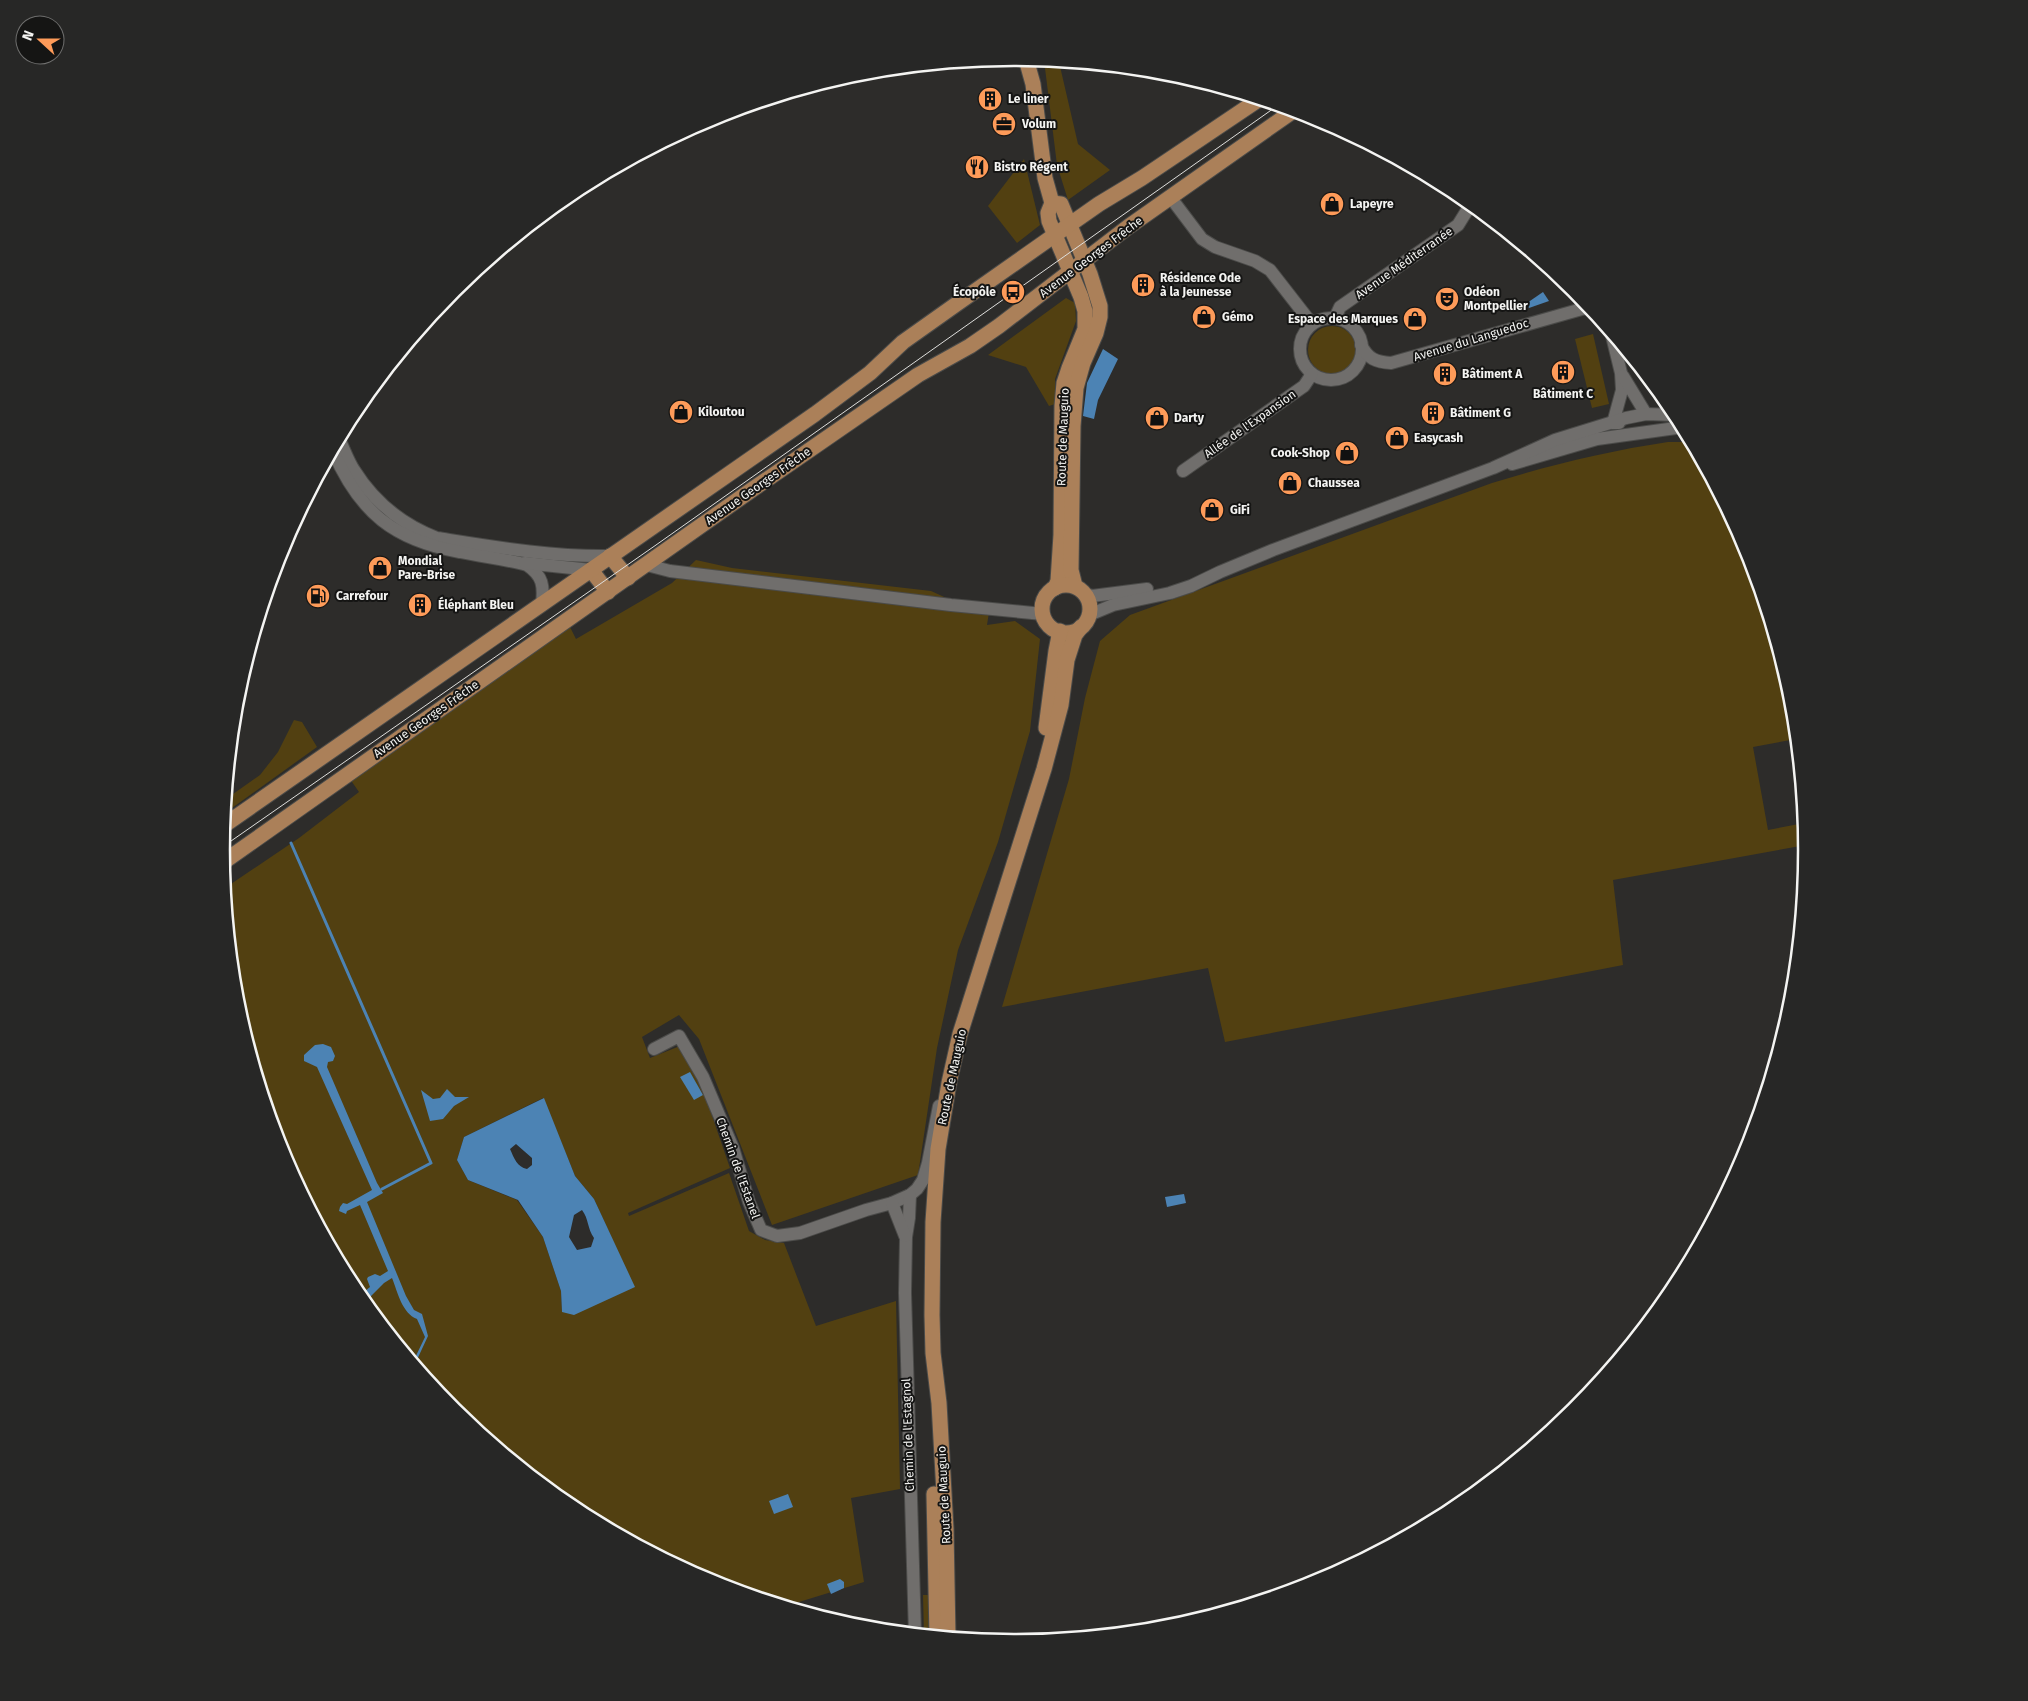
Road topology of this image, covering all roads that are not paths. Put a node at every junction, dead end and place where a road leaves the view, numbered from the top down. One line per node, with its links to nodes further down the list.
1 (1028, 67): 3 (main road)
2 (1034, 67): 3 (main road)
3 (1033, 84): 7 (main road)
4 (1252, 104): 9 (main road)
5 (1287, 116): 6 (main road, Avenue Georges Frêche)
6 (1171, 198): 11 (main road, Avenue Georges Frêche); 15 (street)
7 (1052, 203): 9 (main road, Route de Mauguio); 10 (main road, Route de Mauguio)
8 (1467, 210): 14 (street, Avenue Méditerranée)
9 (1070, 225): 10 (main road); 11 (main road, Route de Mauguio)
10 (1055, 236): 12 (main road, Route de Mauguio); 31 (main road)
11 (1085, 261): 12 (main road, Avenue Georges Frêche); 38 (main road, Route de Mauguio)
12 (1070, 273): 33 (main road, Avenue Georges Frêche); 37 (main road, Route de Mauguio)
13 (1581, 309): 16 (street, Avenue du Languedoc)
14 (1335, 318): 15 (street); 16 (street)
15 (1312, 324): 19 (street)
16 (1361, 344): 19 (street)
17 (1615, 346): 18 (street)
18 (1621, 372): 20 (street); 22 (street)
19 (1312, 374): 30 (street, Allée de l'Expansion)
20 (1646, 414): 21 (street); 22 (street); 23 (street)
21 (1666, 415)
22 (1613, 423): 23 (street); 29 (street)
23 (1629, 423): 25 (street); 27 (street)
24 (1674, 428): 25 (street)
25 (1649, 431): 27 (street)
26 (342, 446): 31 (street)
27 (1563, 448): 29 (street)
28 (336, 457): 32 (street)
29 (1492, 468): 35 (street)
30 (1183, 471)
31 (610, 556): 34 (main road); 36 (main road)
32 (518, 562): 34 (street); 40 (street)
33 (646, 565): 36 (main road, Avenue Georges Frêche); 41 (street)
34 (591, 570): 39 (main road); 40 (main road)
35 (1220, 572): 38 (street); 42 (street)
36 (628, 578): 39 (main road, Avenue Georges Frêche)
37 (1055, 588): 38 (main road); 41 (main road)
38 (1080, 590): 42 (main road)
39 (608, 592): 46 (main road, Avenue Georges Frêche)
40 (542, 604): 45 (main road)
41 (1043, 614): 43 (main road)
42 (1085, 621): 43 (main road); 44 (main road, Route de Mauguio)
43 (1060, 632): 44 (main road, Route de Mauguio)
44 (1031, 810): 47 (main road, Route de Mauguio)
45 (231, 821)
46 (230, 857)
47 (960, 1034): 49 (street); 52 (main road, Route de Mauguio)
48 (654, 1049): 50 (street, Chemin de l'Estanel)
49 (910, 1195): 50 (street); 51 (street, Chemin de l'Estagnol)
50 (892, 1203): 51 (street, Chemin de l'Estagnol)
51 (906, 1236): 53 (street, Chemin de l'Estagnol)
52 (934, 1353): 54 (main road, Route de Mauguio); 55 (main road, Route de Mauguio)
53 (915, 1628)
54 (937, 1630)
55 (948, 1632)

